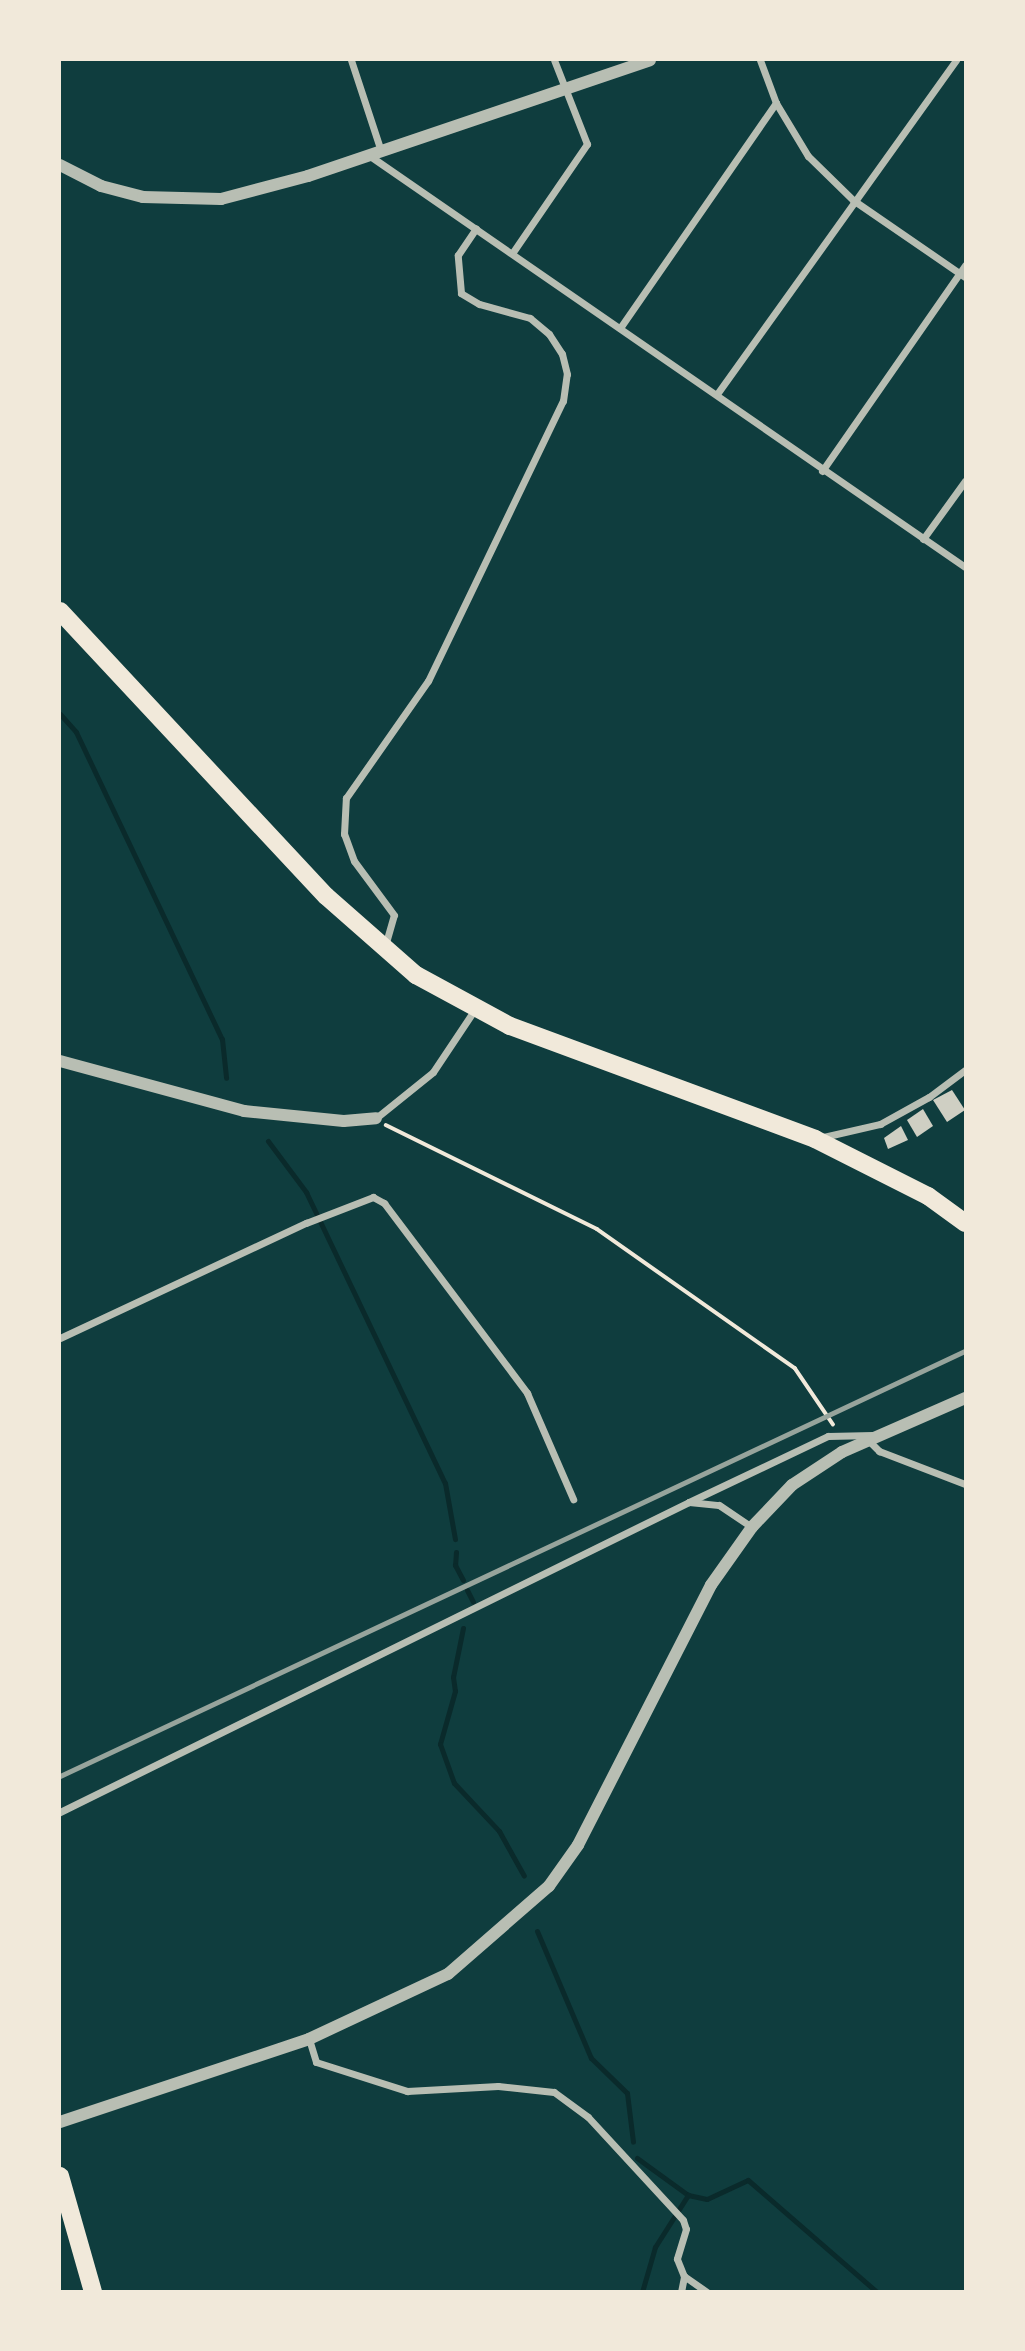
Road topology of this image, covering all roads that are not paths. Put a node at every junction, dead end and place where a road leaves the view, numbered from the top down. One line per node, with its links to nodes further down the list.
1 (351, 60): 8 (street)
2 (554, 60): 6 (street)
3 (650, 60): 6 (street)
4 (760, 60): 7 (street)
5 (956, 60): 10 (street)
6 (565, 92): 8 (street); 12 (street)
7 (776, 103): 10 (street); 15 (street)
8 (375, 153): 9 (street); 11 (street)
9 (60, 165)
10 (853, 200): 14 (street); 16 (street)
11 (476, 228): 12 (street); 22 (street)
12 (513, 251): 15 (street)
13 (965, 265): 14 (street)
14 (963, 275): 17 (street)
15 (620, 328): 16 (street)
16 (717, 394): 17 (street)
17 (822, 471): 19 (street)
18 (965, 481): 19 (street)
19 (923, 539): 20 (street)
20 (965, 567)
21 (60, 611): 22 (main road)
22 (383, 950): 23 (main road)
23 (475, 1009): 26 (street); 27 (main road)
24 (60, 1061): 26 (street)
25 (965, 1070): 27 (street)
26 (376, 1118)
27 (815, 1139): 28 (main road)
28 (965, 1223)
29 (60, 1338): 34 (street)
30 (965, 1398): 31 (street)
31 (882, 1434): 32 (street); 35 (street)
32 (869, 1440): 33 (street); 36 (street)
33 (965, 1484)
34 (573, 1499)
35 (689, 1502): 36 (street); 37 (street)
36 (752, 1527): 38 (street)
37 (60, 1812)
38 (309, 2039): 39 (street); 41 (street)
39 (60, 2122)
40 (60, 2176): 42 (main road)
41 (684, 2276): 43 (street); 44 (street)
42 (93, 2291)
43 (681, 2291)
44 (706, 2291)

